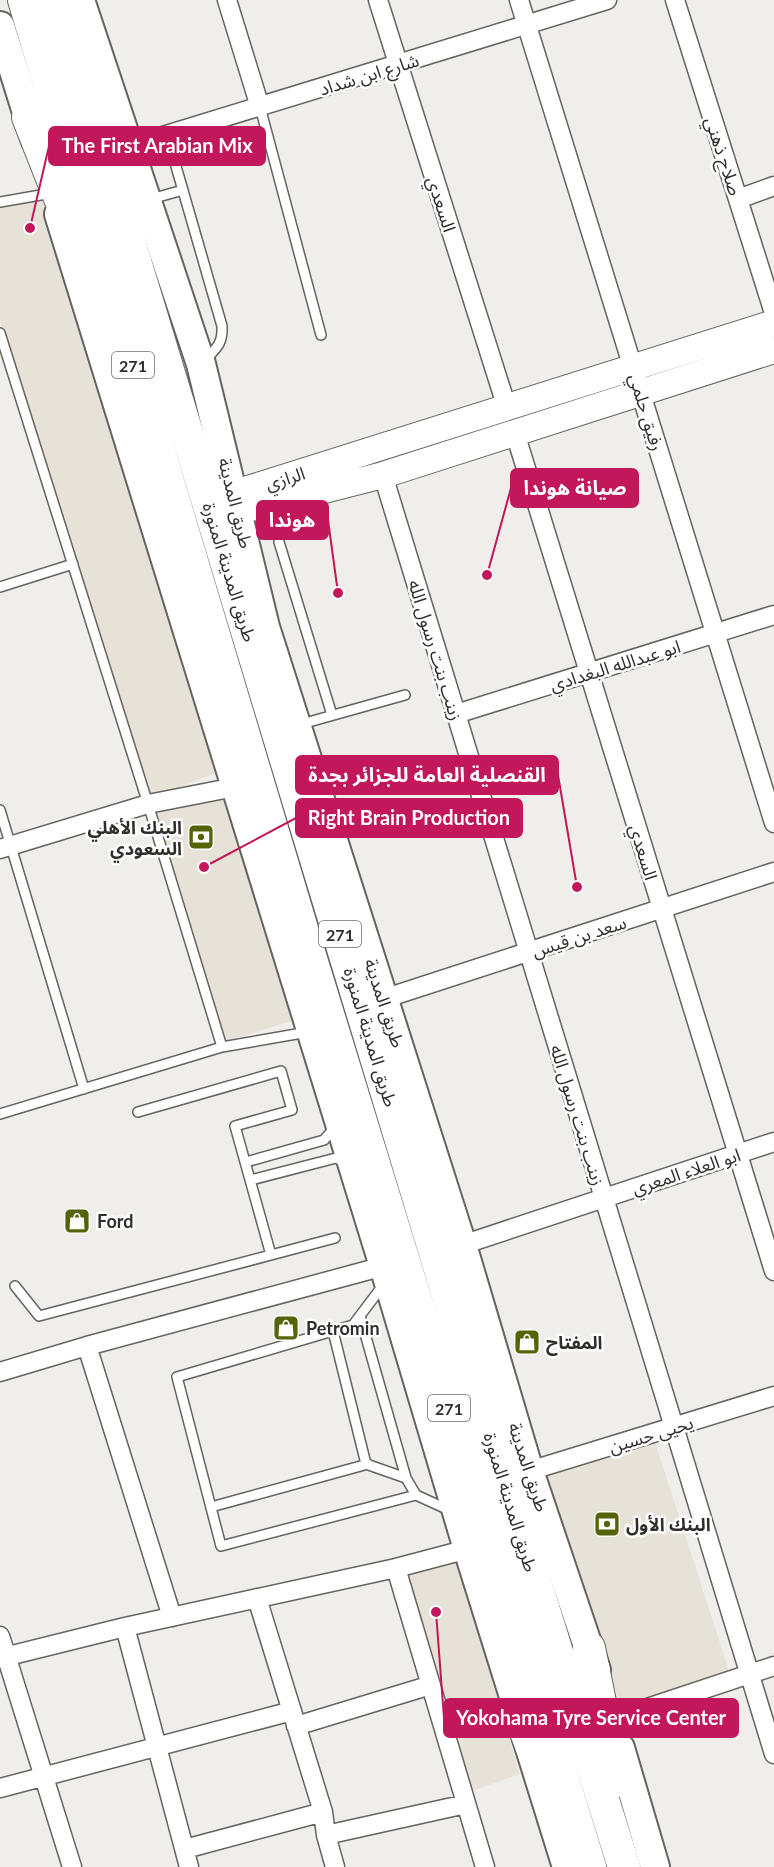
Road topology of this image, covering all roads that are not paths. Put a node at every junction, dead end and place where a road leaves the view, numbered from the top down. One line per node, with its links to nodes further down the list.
1 (24, 0): 34 (highway, طريق المدينة المنورة / 271)
2 (56, 0): 35 (highway, طريق المدينة المنورة / 271)
3 (80, 0): 15 (main road, طريق المدينة)
4 (227, 0): 12 (street)
5 (378, 0): 11 (street, السعدي)
6 (519, 0): 9 (street, رفيق حلمي)
7 (607, 0): 9 (street, شارع ابن شداد)
8 (675, 0): 19 (street, صلاح ذهني)
9 (527, 25): 11 (street, شارع ابن شداد); 28 (street, رفيق حلمي)
10 (0, 26): 13 (main road)
11 (398, 64): 12 (street, شارع ابن شداد); 30 (street, السعدي)
12 (260, 107): 14 (street, شارع ابن شداد); 25 (lane)
13 (28, 117): 18 (main road); 34 (highway)
14 (167, 135): 15 (street, شارع ابن شداد); 17 (lane)
15 (130, 146): 20 (main road, طريق المدينة)
16 (774, 186): 19 (street)
17 (183, 190): 20 (lane); 27 (lane)
18 (52, 193): 21 (lane); 48 (main road)
19 (738, 199): 22 (street, صلاح ذهني)
20 (147, 200): 27 (main road, طريق المدينة); 35 (main road)
21 (0, 202)
22 (774, 313)
23 (774, 323): 28 (street, الرازي)
24 (0, 333): 39 (lane)
25 (321, 335)
26 (774, 350): 29 (street, الرازي)
27 (201, 364): 37 (main road, طريق المدينة)
28 (633, 368): 29 (street, رفيق حلمي); 30 (street, الرازي)
29 (641, 393): 32 (street, الرازي); 42 (street, رفيق حلمي)
30 (507, 408): 31 (street, الرازي)
31 (443, 428): 33 (street); 37 (street, الرازي)
32 (515, 433): 33 (street, الرازي); 43 (street, السعدي)
33 (452, 453): 36 (street, الرازي)
34 (166, 475): 51 (highway, طريق المدينة المنورة / 271)
35 (201, 475): 60 (highway, طريق المدينة المنورة / 271)
36 (383, 476): 37 (street, الرازي); 45 (street, زينب بنت رسول الله)
37 (238, 509): 47 (main road, طريق المدينة)
38 (279, 542): 46 (lane)
39 (73, 564): 40 (lane); 49 (lane)
40 (0, 587)
41 (774, 615): 42 (street, ابو عبدالله البغدادي)
42 (715, 633): 43 (street, ابو عبدالله البغدادي); 52 (street, رفيق حلمي)
43 (589, 673): 45 (street, ابو عبدالله البغدادي); 55 (street, السعدي)
44 (405, 695): 46 (lane)
45 (456, 714): 56 (street, زينب بنت رسول الله)
46 (332, 715): 47 (lane)
47 (296, 726): 57 (main road, طريق المدينة)
48 (235, 787): 49 (street); 58 (main road)
49 (148, 804): 53 (street); 59 (lane)
50 (0, 810): 53 (lane)
51 (269, 822): 68 (main road); 117 (highway, طريق المدينة المنورة / 271)
52 (774, 823)
53 (5, 848): 61 (lane)
54 (774, 872): 55 (street, سعد بن قيس)
55 (662, 909): 56 (street, سعد بن قيس); 66 (street, السعدي)
56 (529, 952): 57 (street, سعد بن قيس); 70 (street, زينب بنت رسول الله)
57 (383, 999): 72 (main road, طريق المدينة)
58 (311, 1032): 59 (lane); 64 (main road)
59 (222, 1047): 61 (lane)
60 (381, 1072): 76 (main road); 118 (highway, طريق المدينة المنورة / 271)
61 (84, 1089): 63 (lane)
62 (138, 1113): 67 (lane)
63 (0, 1114)
64 (339, 1124): 67 (lane); 68 (main road)
65 (774, 1142): 66 (street, ابو العلاء المعري)
66 (738, 1154): 70 (street, ابو العلاء المعري); 74 (street, السعدي)
67 (246, 1162): 69 (lane)
68 (350, 1162): 69 (lane); 75 (main road)
69 (250, 1180): 73 (lane)
70 (604, 1198): 72 (street, ابو العلاء المعري); 83 (street, زينب بنت رسول الله)
71 (335, 1238): 73 (lane)
72 (462, 1245): 76 (main road, طريق المدينة)
73 (271, 1255): 77 (lane)
74 (774, 1270)
75 (386, 1273): 78 (lane); 80 (street); 89 (main road)
76 (471, 1279): 85 (main road, طريق المدينة)
77 (15, 1286)
78 (360, 1316): 79 (lane); 86 (lane)
79 (333, 1331): 84 (lane); 88 (lane)
80 (87, 1346): 81 (street); 93 (street)
81 (0, 1372)
82 (774, 1396): 83 (street, يحيى حسين)
83 (674, 1427): 85 (street, يحيى حسين); 99 (street, زينب بنت رسول الله)
84 (369, 1464): 86 (lane); 88 (lane)
85 (529, 1471): 96 (main road, طريق المدينة)
86 (406, 1478): 87 (lane)
87 (417, 1496): 88 (lane); 89 (lane)
88 (211, 1507)
89 (457, 1514): 90 (main road)
90 (468, 1549): 91 (street); 101 (main road)
91 (396, 1568): 92 (street); 100 (street)
92 (257, 1598): 93 (street); 102 (street)
93 (172, 1617): 94 (street)
94 (125, 1627): 97 (street); 104 (street)
95 (0, 1636): 97 (street)
96 (589, 1648): 103 (main road, طريق المدينة); 119 (highway)
97 (3, 1658): 106 (street)
98 (774, 1666): 99 (street)
99 (750, 1674): 103 (street); 105 (street, زينب بنت رسول الله)
100 (431, 1685): 102 (street); 108 (street)
101 (517, 1708): 115 (main road); 116 (highway)
102 (294, 1719): 104 (street); 109 (street)
103 (611, 1720): 120 (main road, طريق المدينة)
104 (158, 1748): 106 (street); 111 (street)
105 (774, 1754)
106 (43, 1777): 107 (street); 112 (street)
107 (0, 1788)
108 (466, 1804): 110 (street); 114 (street)
109 (323, 1812): 110 (street); 111 (street)
110 (326, 1835): 113 (street)
111 (187, 1858)
112 (72, 1867)
113 (335, 1867)
114 (485, 1867)
115 (567, 1867)
116 (578, 1867)
117 (590, 1867)
118 (624, 1867)
119 (633, 1867)
120 (655, 1867)

